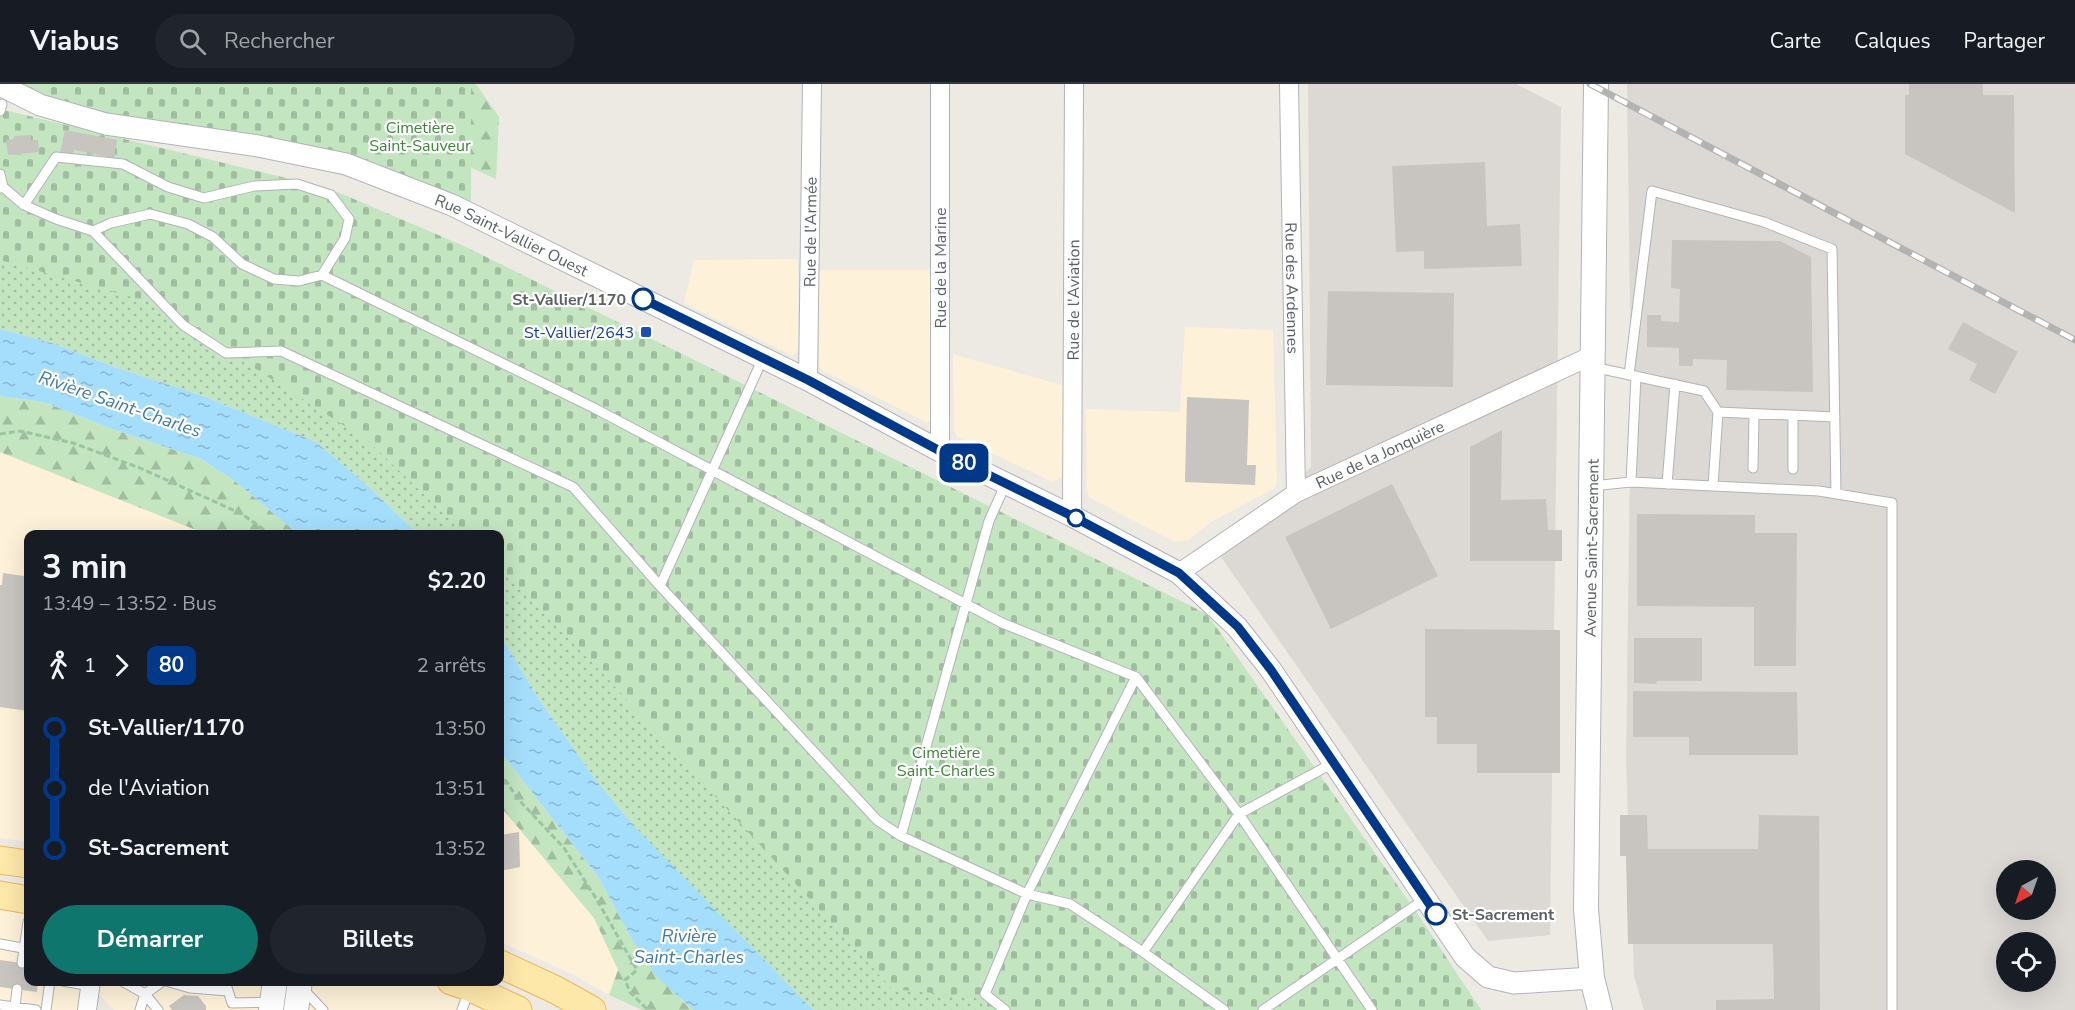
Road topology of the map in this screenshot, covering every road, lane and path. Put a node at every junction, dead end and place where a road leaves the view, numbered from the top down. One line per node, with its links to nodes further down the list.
1 (812, 84): 15 (street, Rue de l'Armée)
2 (940, 84): 22 (street, Rue de la Marine)
3 (1074, 84): 33 (street, Rue de l'Aviation)
4 (1289, 84): 31 (street, Rue des Ardennes)
5 (1596, 84): 13 (main road, Avenue Saint-Sacrement)
6 (1, 100): 12 (street, Rue Saint-Vallier Ouest)
7 (0, 174): 8 (lane)
8 (1, 188): 9 (lane)
9 (24, 205): 10 (lane); 11 (lane)
10 (93, 231): 11 (lane); 36 (lane)
11 (322, 275): 25 (lane)
12 (763, 358): 15 (street, Rue Saint-Vallier Ouest); 25 (lane)
13 (1593, 361): 14 (lane); 29 (main road, Avenue Saint-Sacrement); 31 (street, Rue de la Jonquière)
14 (1633, 375): 16 (lane); 20 (lane); 26 (lane)
15 (808, 380): 22 (street, Rue Saint-Vallier Ouest)
16 (1675, 384): 17 (lane); 28 (lane)
17 (1718, 412): 18 (lane); 30 (lane)
18 (1754, 414): 19 (lane); 23 (lane)
19 (1793, 416): 20 (lane); 24 (lane)
20 (1835, 417): 32 (lane)
21 (0, 434): 34 (path)
22 (940, 451): 27 (street, Rue Saint-Vallier Ouest)
23 (1753, 468)
24 (1793, 469)
25 (713, 471): 36 (lane); 37 (lane)
26 (1631, 482): 28 (lane); 29 (lane)
27 (1006, 483): 33 (street, Rue Saint-Vallier Ouest); 37 (lane)
28 (1667, 484): 30 (lane)
29 (1591, 486): 56 (main road, Avenue Saint-Sacrement)
30 (1713, 486): 32 (lane)
31 (1296, 493): 35 (street, Rue de la Jonquière)
32 (1836, 494): 88 (lane)
33 (1072, 516): 35 (street, Rue Saint-Vallier Ouest)
34 (264, 530)
35 (1179, 573): 39 (street, Rue Saint-Vallier Ouest)
36 (660, 586): 42 (lane)
37 (967, 606): 38 (lane); 42 (lane)
38 (1136, 677): 41 (lane); 45 (lane)
39 (1333, 763): 41 (lane); 48 (street, Rue Saint-Vallier Ouest)
40 (504, 778): 82 (path)
41 (1239, 814): 51 (lane); 53 (lane)
42 (901, 836): 45 (lane)
43 (0, 860): 44 (main road)
44 (24, 863)
45 (1027, 894): 51 (lane); 83 (lane)
46 (0, 895): 47 (main road)
47 (24, 899)
48 (1425, 899): 53 (lane); 56 (street, Rue Saint-Vallier Ouest)
49 (0, 944): 50 (lane)
50 (24, 948)
51 (1143, 952): 84 (lane)
52 (24, 957): 54 (lane)
53 (1336, 959): 85 (lane); 86 (lane)
54 (22, 963)
55 (504, 966): 81 (main road)
56 (1592, 978): 87 (main road, Avenue Saint-Sacrement)
57 (49, 986): 74 (lane)
58 (91, 986): 75 (street)
59 (131, 986): 68 (lane)
60 (157, 986): 68 (lane)
61 (183, 986): 66 (lane)
62 (226, 986): 66 (lane)
63 (300, 986): 78 (main road)
64 (303, 986): 79 (lane)
65 (18, 989): 72 (lane)
66 (228, 991): 71 (lane)
67 (461, 993): 80 (main road)
68 (145, 994): 76 (lane); 77 (lane)
69 (273, 998): 71 (lane)
70 (0, 1005): 72 (lane)
71 (231, 1006)
72 (15, 1007): 73 (lane)
73 (36, 1010)
74 (46, 1010)
75 (87, 1010)
76 (140, 1010)
77 (158, 1010)
78 (296, 1010)
79 (323, 1010)
80 (518, 1010)
81 (592, 1010)
82 (648, 1010)
83 (1005, 1010)
84 (1224, 1010)
85 (1263, 1010)
86 (1372, 1010)
87 (1600, 1010)
88 (1892, 1010)

